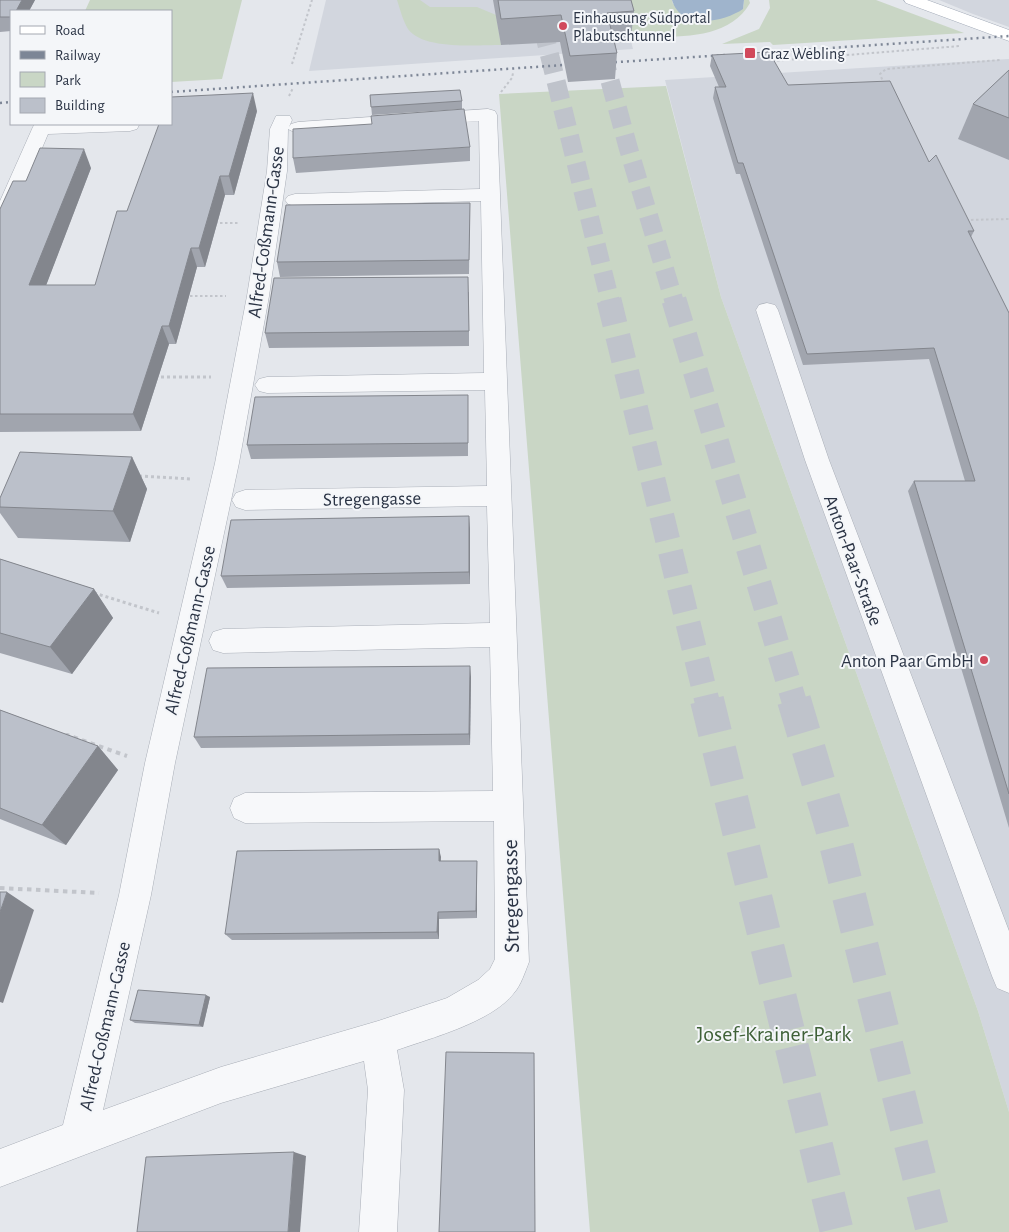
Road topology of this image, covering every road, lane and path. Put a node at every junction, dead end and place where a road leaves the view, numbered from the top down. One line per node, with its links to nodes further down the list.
1 (312, 0): 7 (path)
2 (912, 0): 3 (main road)
3 (1009, 36)
4 (964, 46): 6 (path)
5 (1006, 60): 8 (path)
6 (771, 62)
7 (292, 64)
8 (886, 88)
9 (290, 124): 11 (street, Stregengasse); 17 (street, Alfred-Coßmann-Gasse)
10 (130, 125): 16 (street)
11 (490, 195): 12 (street); 23 (street, Stregengasse)
12 (295, 200)
13 (1009, 219): 14 (path)
14 (961, 220)
15 (209, 223): 17 (path)
16 (0, 224)
17 (268, 224): 19 (street, Alfred-Coßmann-Gasse)
18 (180, 296): 19 (path)
19 (258, 296): 22 (street, Alfred-Coßmann-Gasse)
20 (767, 310): 38 (street, Anton-Paar-Straße)
21 (147, 377): 22 (path)
22 (255, 381): 23 (street); 25 (street, Alfred-Coßmann-Gasse)
23 (496, 381): 26 (street, Stregengasse)
24 (134, 476): 25 (path)
25 (223, 480): 29 (street, Alfred-Coßmann-Gasse)
26 (499, 496): 27 (street, Stregengasse); 30 (street, Stregengasse)
27 (245, 500)
28 (89, 592): 29 (path)
29 (190, 620): 33 (street, Alfred-Coßmann-Gasse)
30 (502, 635): 31 (street); 34 (street, Stregengasse)
31 (223, 641)
32 (62, 741): 33 (path)
33 (160, 763): 37 (street, Alfred-Coßmann-Gasse)
34 (509, 806): 35 (street); 39 (street, Stregengasse)
35 (245, 808)
36 (0, 888): 37 (path)
37 (135, 895): 40 (street, Alfred-Coßmann-Gasse)
38 (1009, 976)
39 (378, 1039): 40 (street, Alfred-Coßmann-Gasse); 42 (street)
40 (78, 1137): 41 (street, Alfred-Coßmann-Gasse)
41 (0, 1168)
42 (378, 1232)

